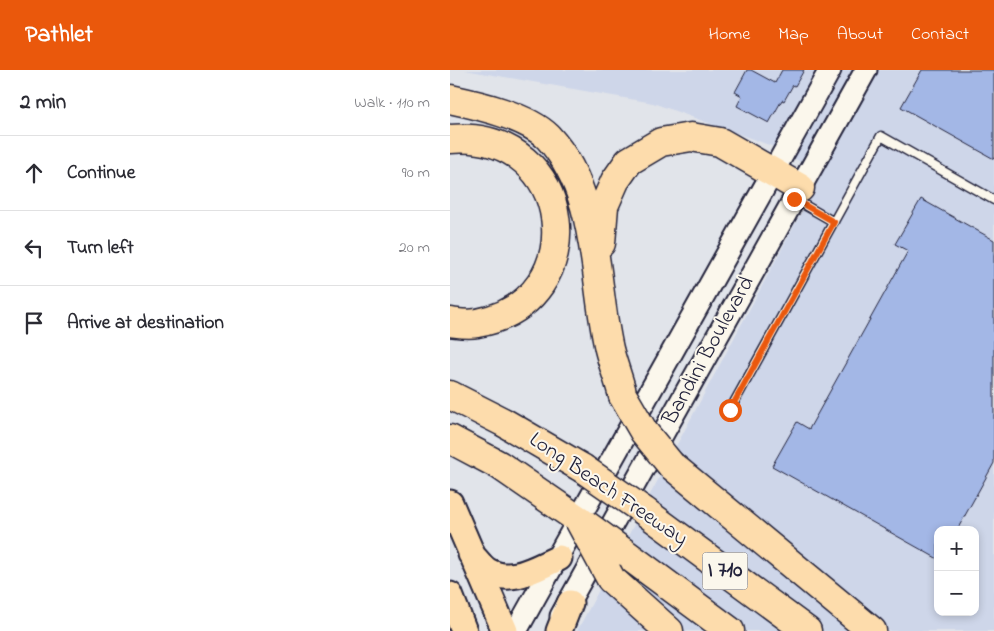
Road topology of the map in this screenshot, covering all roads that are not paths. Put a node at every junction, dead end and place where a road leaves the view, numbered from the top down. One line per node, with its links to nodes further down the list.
1 (830, 70): 5 (main road, Bandini Boulevard)
2 (866, 70): 6 (main road, Bandini Boulevard)
3 (450, 99): 9 (highway)
4 (450, 139): 10 (highway)
5 (772, 172): 6 (highway); 9 (highway); 17 (main road, Bandini Boulevard)
6 (797, 194): 8 (lane); 19 (main road, Bandini Boulevard)
7 (994, 200): 8 (lane)
8 (834, 222): 12 (lane)
9 (598, 280): 28 (highway, bridge)
10 (450, 322)
11 (450, 395): 27 (highway, Long Beach Freeway / I 710, bridge)
12 (730, 410)
13 (450, 439): 15 (highway, Long Beach Freeway / I 710)
14 (450, 503): 16 (main road)
15 (570, 513): 25 (highway, bridge); 26 (highway, Long Beach Freeway / I 710, bridge)
16 (469, 551): 17 (main road); 21 (main road)
17 (559, 558): 22 (main road, Bandini Boulevard)
18 (450, 595): 20 (main road)
19 (570, 603): 23 (main road, Bandini Boulevard); 24 (main road)
20 (464, 631)
21 (505, 631)
22 (516, 631)
23 (552, 631)
24 (559, 631)
25 (669, 631)
26 (730, 631)
27 (807, 631)
28 (872, 631)

